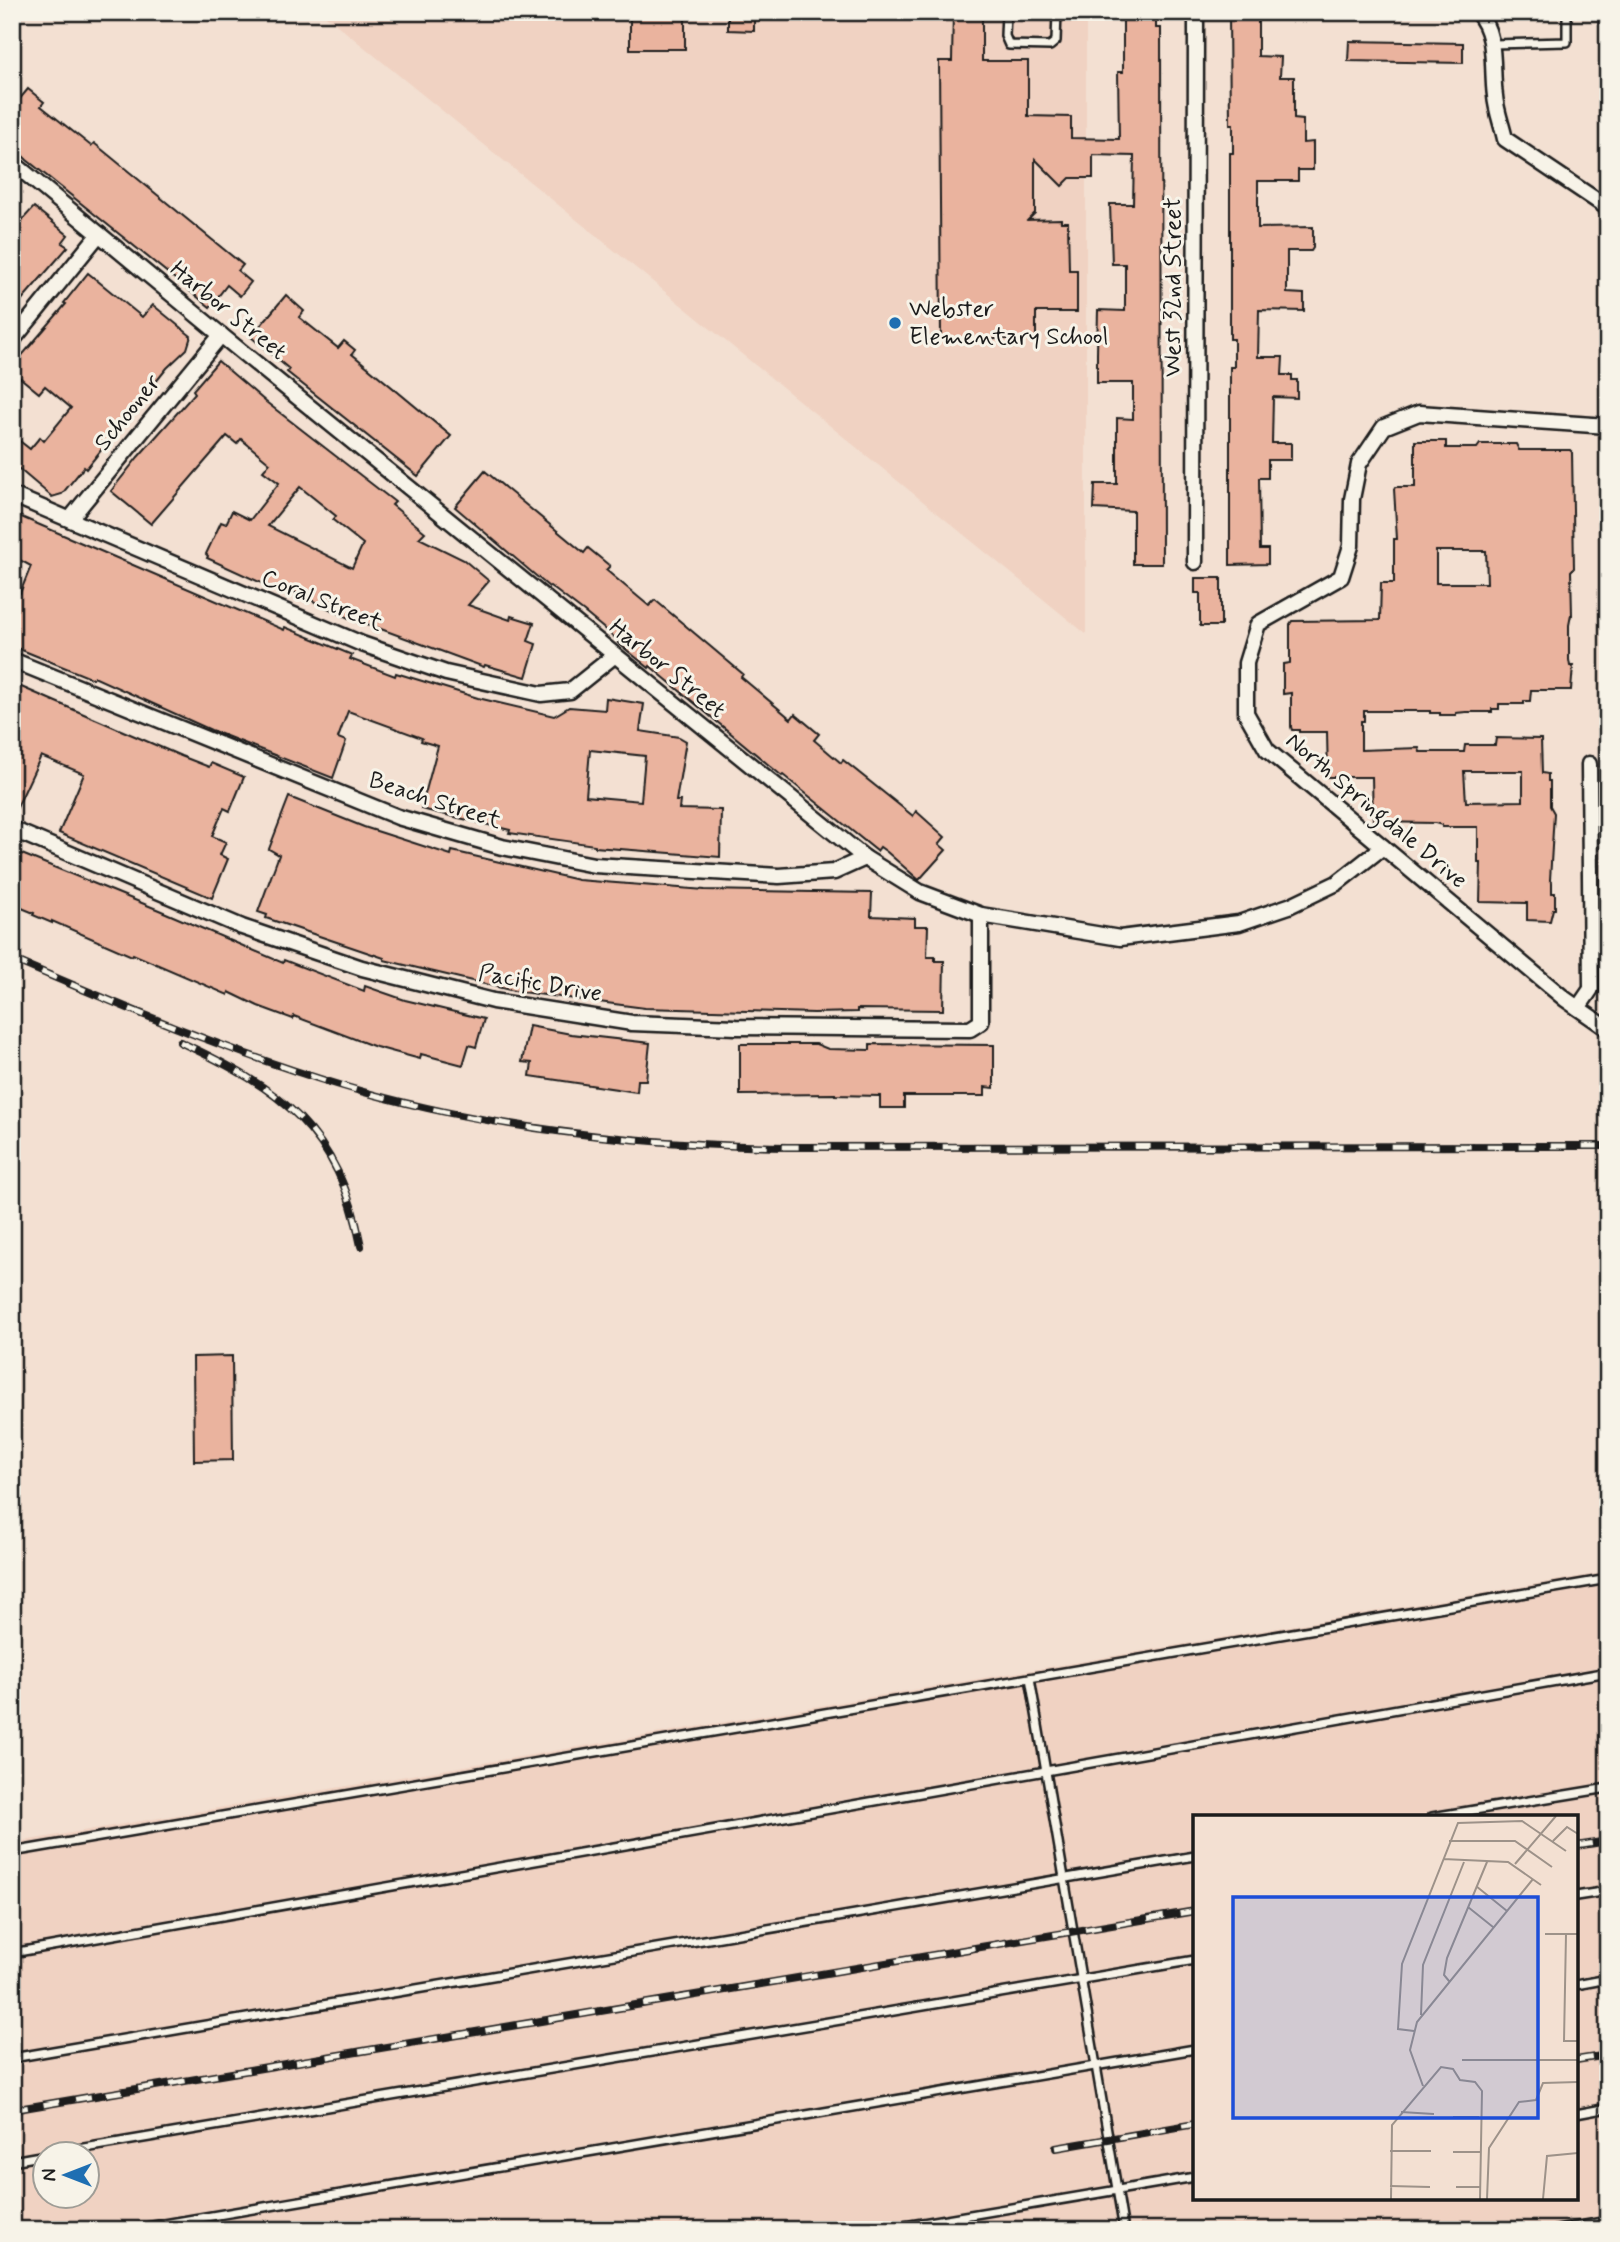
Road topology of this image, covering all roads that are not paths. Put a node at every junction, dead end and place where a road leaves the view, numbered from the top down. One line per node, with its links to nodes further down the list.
1 (1006, 12): 2 (lane)
2 (1057, 12)
3 (1196, 12): 15 (street, West 32nd Street)
4 (1477, 12): 6 (street)
5 (1567, 12): 6 (lane)
6 (1492, 44): 8 (street)
7 (12, 162): 9 (street, Harbor Street)
8 (1608, 208)
9 (99, 234): 10 (street, Harbor Street); 11 (street)
10 (221, 335): 14 (street, Schooner); 16 (street, Harbor Street)
11 (12, 341)
12 (1608, 426): 20 (street, North Springdale Drive)
13 (12, 495): 14 (street, Coral Street)
14 (70, 519): 16 (street, Coral Street)
15 (1195, 562)
16 (615, 655): 21 (street, Harbor Street)
17 (12, 660): 21 (street, Beach Street)
18 (1589, 764): 23 (street)
19 (12, 829): 22 (street, Pacific Drive)
20 (1383, 847): 22 (street, Harbor Street); 23 (street, North Springdale Drive)
21 (864, 858): 22 (street, Harbor Street)
22 (981, 915)
23 (1578, 1008): 24 (street, North Springdale Drive)
24 (1608, 1030)
25 (1608, 1579): 27 (lane)
26 (1608, 1672): 28 (lane)
27 (1030, 1678): 28 (lane); 31 (lane)
28 (1046, 1771): 33 (lane); 36 (lane)
29 (1608, 1788): 30 (lane)
30 (1444, 1815)
31 (12, 1852)
32 (1193, 1856): 33 (lane)
33 (1063, 1877): 39 (lane); 42 (lane)
34 (1608, 1891): 35 (lane)
35 (1578, 1896)
36 (12, 1953)
37 (1193, 1961): 39 (lane)
38 (1608, 1979): 40 (lane)
39 (1080, 1980): 43 (lane); 46 (lane)
40 (1578, 1985)
41 (1193, 2049): 43 (lane)
42 (12, 2057)
43 (1096, 2065): 50 (lane); 52 (lane)
44 (1608, 2108): 45 (lane)
45 (1578, 2114)
46 (102, 2146)
47 (32, 2158): 48 (lane)
48 (12, 2161)
49 (1193, 2177): 50 (lane)
50 (1118, 2190): 53 (lane); 54 (lane)
51 (1608, 2221): 55 (lane)
52 (129, 2230)
53 (881, 2230)
54 (1124, 2230)
55 (1557, 2230)

